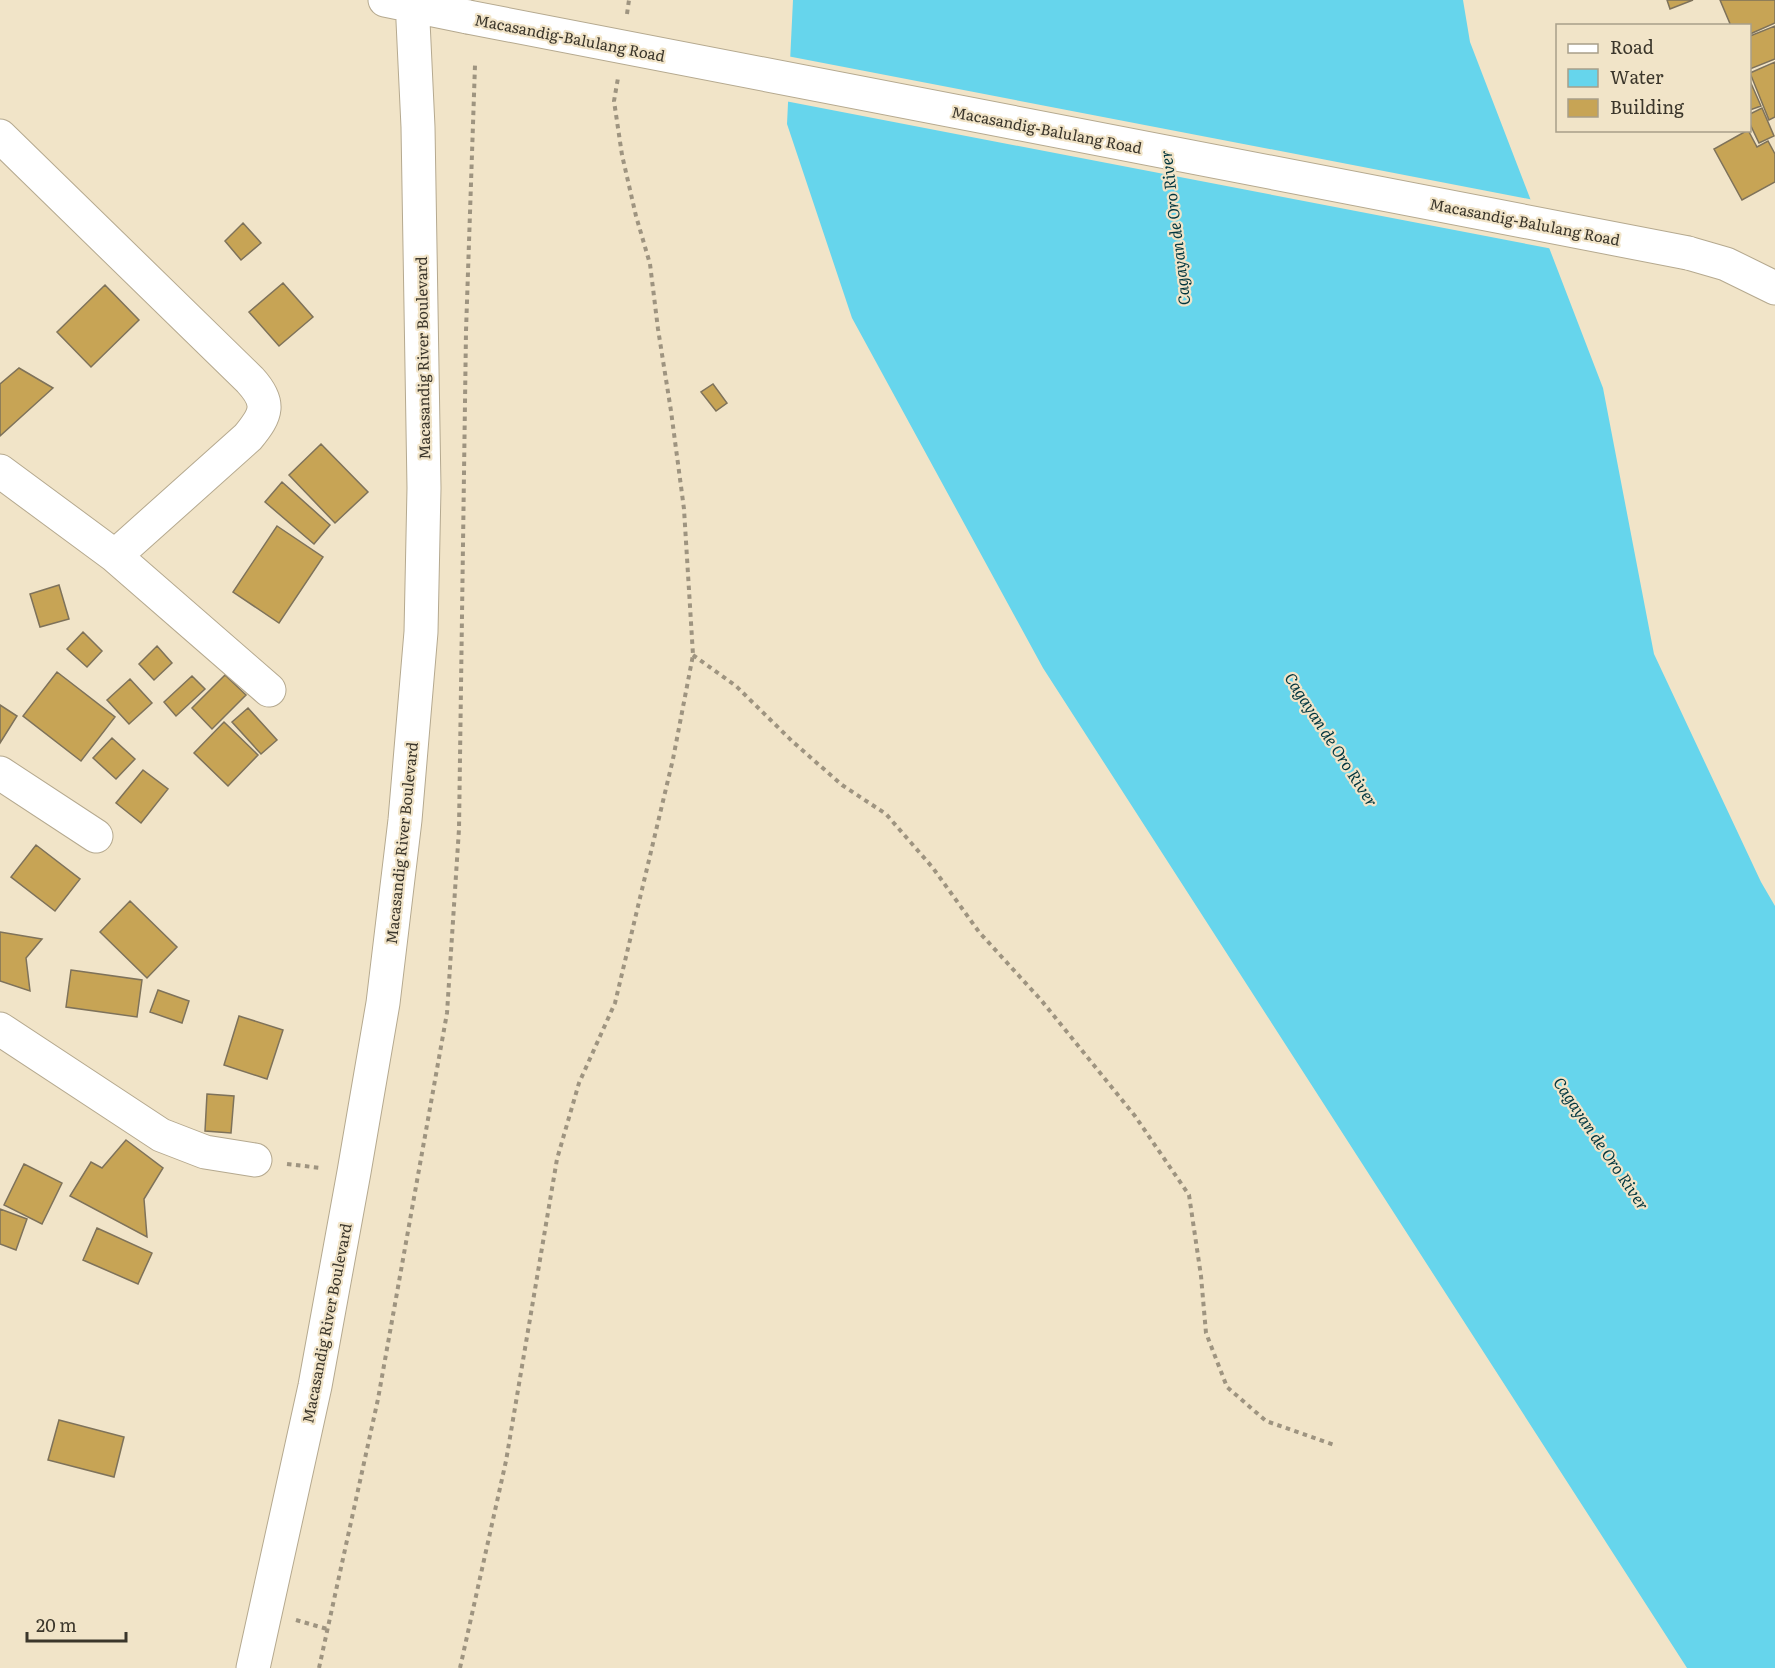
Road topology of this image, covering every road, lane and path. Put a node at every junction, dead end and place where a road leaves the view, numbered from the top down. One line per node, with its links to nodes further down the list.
1 (629, 0): 3 (path)
2 (403, 2): 6 (street, Macasandig-Balulang Road, bridge); 15 (street, Macasandig River Boulevard)
3 (626, 22)
4 (619, 67): 9 (path)
5 (0, 136): 8 (street)
6 (1775, 288)
7 (0, 471): 8 (street)
8 (115, 556): 10 (street)
9 (693, 655): 16 (path); 18 (path)
10 (269, 690)
11 (0, 773): 12 (street)
12 (96, 836)
13 (0, 1029): 14 (street)
14 (255, 1160): 15 (path)
15 (354, 1172): 17 (street, Macasandig River Boulevard)
16 (1334, 1445)
17 (253, 1668)
18 (460, 1668)

